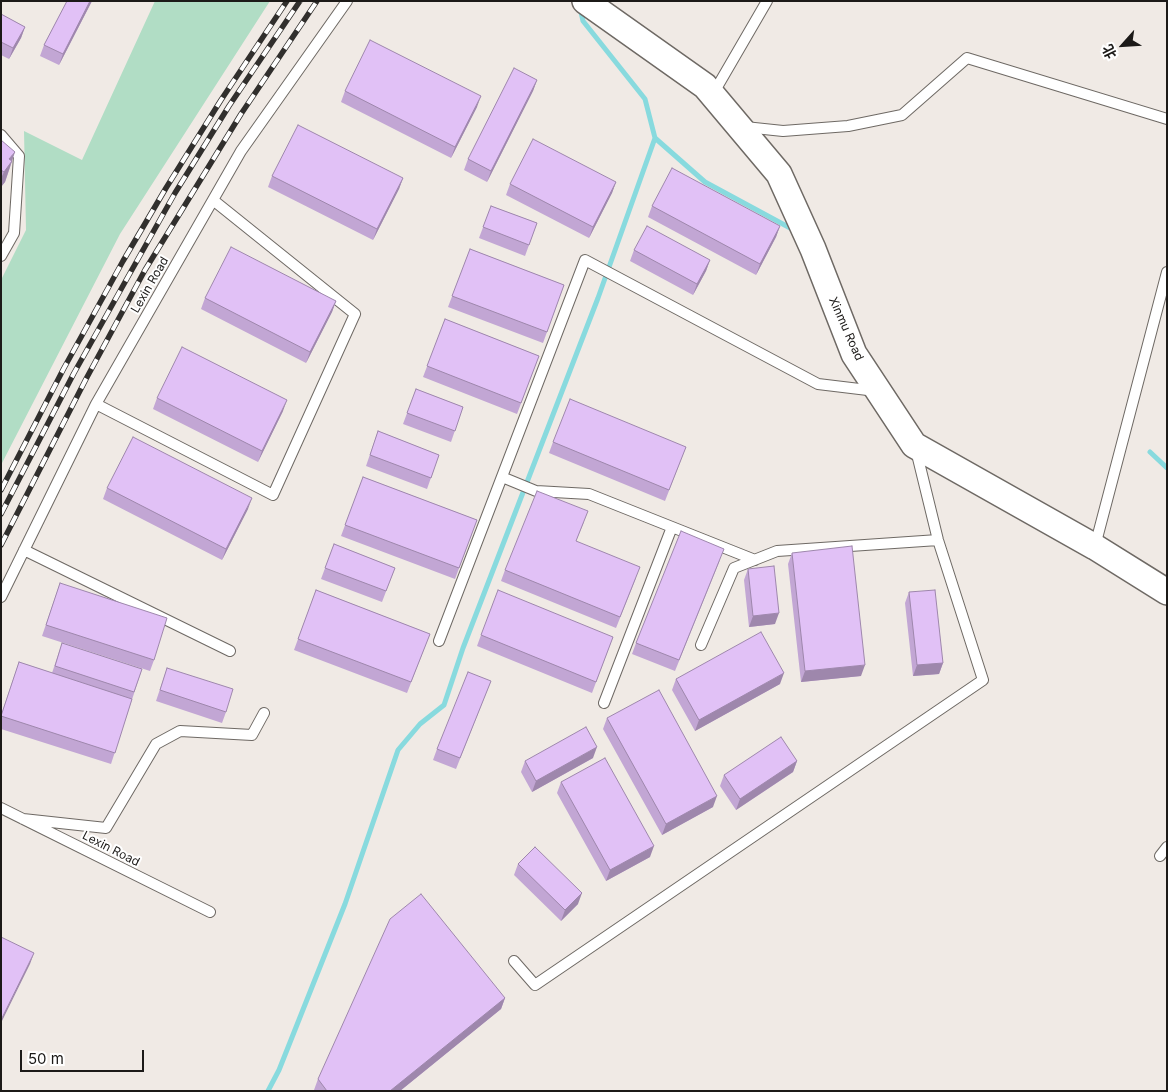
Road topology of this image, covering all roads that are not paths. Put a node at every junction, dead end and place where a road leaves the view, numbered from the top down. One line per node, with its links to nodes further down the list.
1 (347, 1): 8 (lane, Lexin Road)
2 (768, 1): 4 (lane)
3 (587, 2): 4 (street, Xinmu Road)
4 (713, 95): 6 (street, Xinmu Road)
5 (1167, 118): 6 (lane)
6 (738, 126): 11 (street, Xinmu Road)
7 (1, 135): 9 (lane)
8 (213, 200): 12 (lane, Lexin Road); 12 (lane)
9 (1, 256)
10 (1167, 272): 17 (lane)
11 (880, 392): 13 (street, Xinmu Road); 14 (lane)
12 (96, 404): 18 (lane, Lexin Road)
13 (914, 444): 16 (lane); 17 (street, Xinmu Road)
14 (502, 477): 15 (lane); 22 (lane)
15 (672, 527): 19 (lane); 25 (lane)
16 (938, 540): 19 (lane); 32 (lane)
17 (1095, 547): 20 (street, Xinmu Road)
18 (24, 550): 21 (lane, Lexin Road); 24 (lane)
19 (755, 560): 23 (lane)
20 (1167, 592)
21 (1, 597)
22 (439, 641)
23 (701, 644)
24 (230, 651)
25 (604, 703)
26 (264, 713): 28 (lane)
27 (1, 808): 28 (lane, Lexin Road)
28 (23, 819): 31 (lane, Lexin Road)
29 (1167, 847): 30 (lane)
30 (1160, 856)
31 (210, 912)
32 (514, 961)

